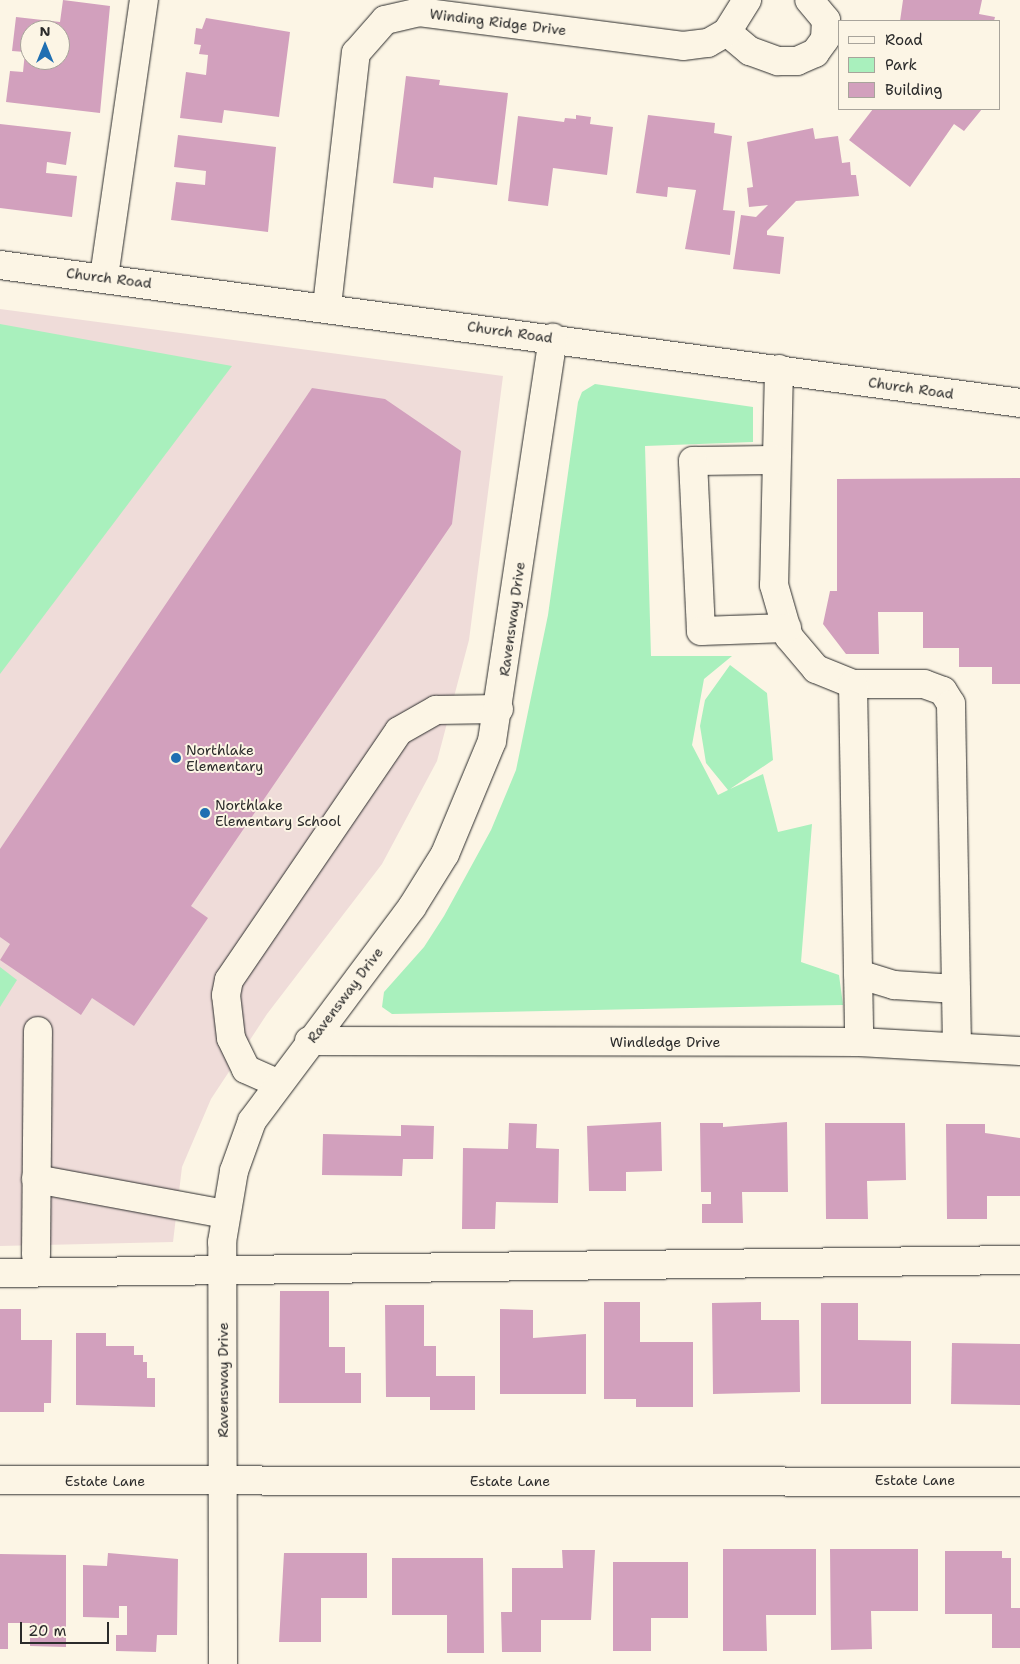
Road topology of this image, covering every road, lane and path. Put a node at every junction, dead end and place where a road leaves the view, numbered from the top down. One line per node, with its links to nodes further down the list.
1 (144, 0): 6 (street)
2 (747, 0): 4 (street)
3 (809, 0): 4 (street)
4 (727, 32): 7 (street, Winding Ridge Drive)
5 (0, 265): 6 (street, Church Road)
6 (104, 278): 7 (street, Church Road)
7 (327, 306): 8 (street, Church Road)
8 (553, 338): 9 (street, Church Road); 14 (street, Ravensway Drive)
9 (780, 369): 10 (street, Church Road); 11 (street)
10 (1020, 403)
11 (776, 460): 12 (street); 12 (street)
12 (786, 628): 13 (street)
13 (853, 684): 15 (street); 16 (street)
14 (499, 709): 18 (street, Ravensway Drive); 22 (street)
15 (858, 974): 16 (street); 19 (street)
16 (956, 989): 20 (street)
17 (38, 1031): 23 (street)
18 (309, 1041): 19 (street, Windledge Drive); 22 (street, Ravensway Drive)
19 (859, 1042): 20 (street, Windledge Drive)
20 (956, 1045): 21 (street, Windledge Drive)
21 (1020, 1051)
22 (277, 1083): 24 (street, Ravensway Drive)
23 (36, 1179): 24 (street); 25 (street)
24 (225, 1214): 27 (street, Ravensway Drive)
25 (36, 1255)
26 (1020, 1260): 27 (street)
27 (222, 1270): 28 (street); 30 (street, Ravensway Drive)
28 (0, 1273)
29 (0, 1480): 30 (street, Estate Lane)
30 (224, 1481): 31 (street, Estate Lane); 32 (street, Ravensway Drive)
31 (1020, 1482)
32 (223, 1664)

